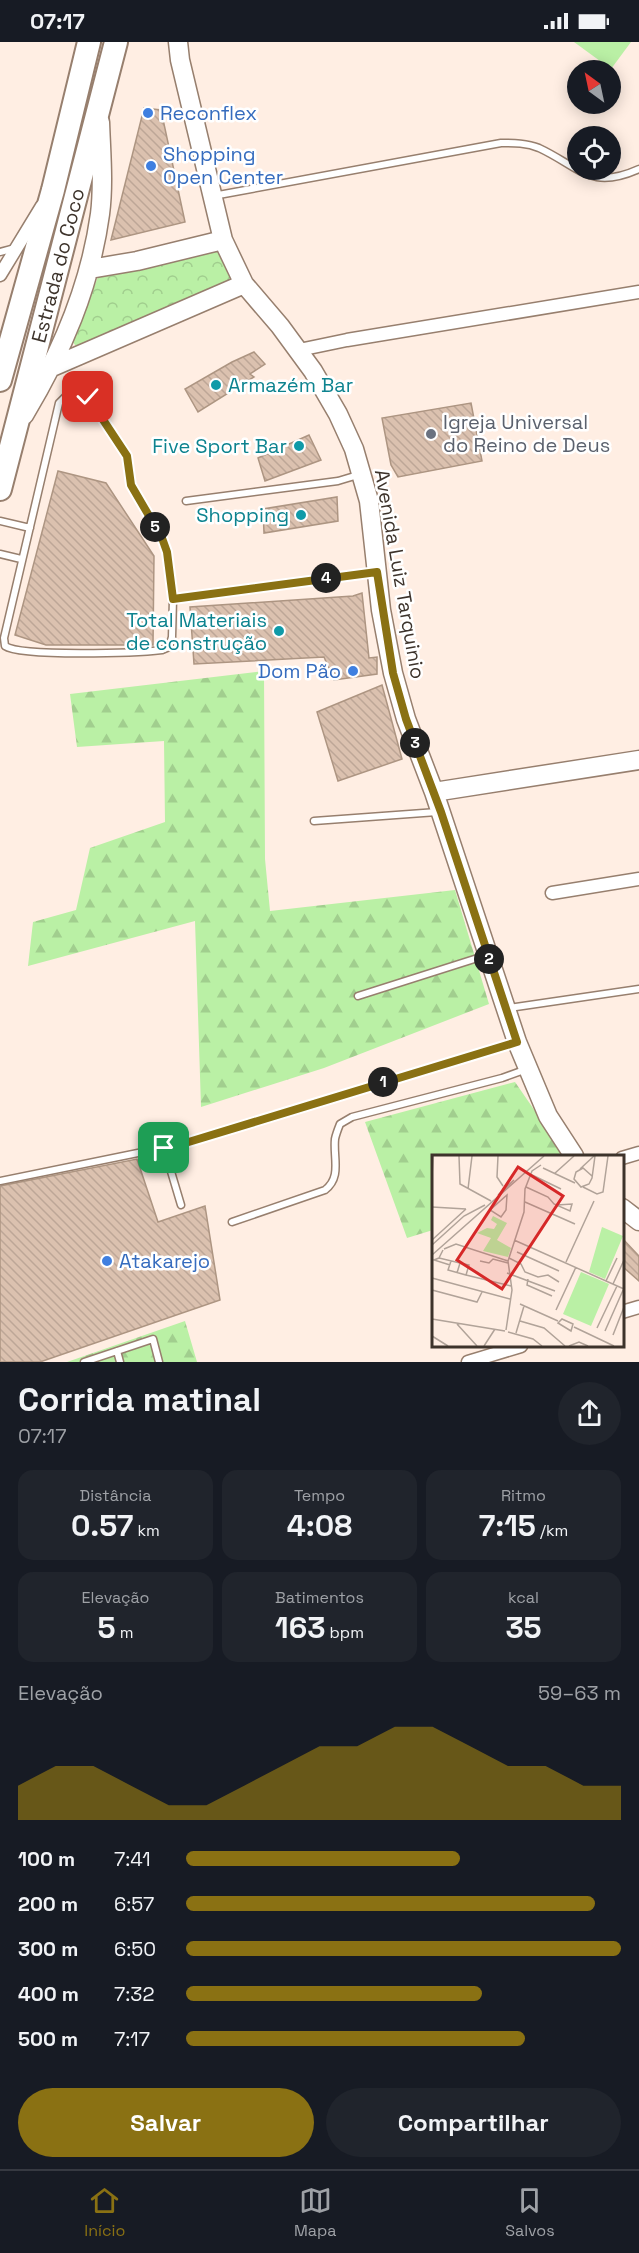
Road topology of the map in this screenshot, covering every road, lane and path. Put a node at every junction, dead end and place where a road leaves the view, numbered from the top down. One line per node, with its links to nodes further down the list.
1 (89, 42): 6 (highway, Estrada do Coco)
2 (116, 42): 4 (highway, Estrada do Coco)
3 (178, 42): 7 (street, Avenida Luiz Tarquinio)
4 (99, 109): 11 (street); 18 (highway, Estrada do Coco)
5 (639, 169): 7 (lane)
6 (53, 190): 9 (street); 17 (highway, Estrada do Coco)
7 (213, 196): 8 (street, Avenida Luiz Tarquinio)
8 (223, 240): 11 (street); 13 (street, Avenida Luiz Tarquinio)
9 (15, 248): 10 (lane); 12 (street)
10 (0, 252)
11 (90, 269): 16 (street)
12 (0, 275)
13 (244, 285): 15 (street, Avenida Luiz Tarquinio); 16 (street)
14 (639, 292): 15 (street)
15 (299, 350): 19 (street, Avenida Luiz Tarquinio)
16 (52, 367): 18 (street)
17 (0, 380)
18 (16, 429): 20 (highway, Estrada do Coco)
19 (361, 474): 21 (lane); 26 (street, Avenida Luiz Tarquinio)
20 (0, 489)
21 (186, 501)
22 (0, 521): 23 (lane)
23 (30, 528): 25 (lane); 27 (lane)
24 (0, 554): 25 (lane)
25 (21, 559): 27 (lane)
26 (377, 572): 27 (lane); 29 (street, Avenida Luiz Tarquinio)
27 (173, 599)
28 (639, 760): 29 (street)
29 (434, 792): 30 (street, Avenida Luiz Tarquinio)
30 (441, 812): 31 (lane); 34 (street, Avenida Luiz Tarquinio)
31 (314, 821)
32 (639, 879): 33 (street)
33 (552, 893)
34 (488, 954): 36 (lane); 37 (street, Avenida Luiz Tarquinio)
35 (639, 989): 37 (lane)
36 (358, 996)
37 (506, 1009): 38 (street, Avenida Luiz Tarquinio)
38 (517, 1042): 39 (street, Avenida Luiz Tarquinio); 40 (lane)
39 (528, 1068): 42 (street, Avenida Luiz Tarquinio); 48 (lane)
40 (164, 1148): 44 (lane); 45 (lane)
41 (639, 1153): 43 (street)
42 (573, 1155)
43 (624, 1157)
44 (0, 1181)
45 (181, 1204)
46 (624, 1210): 47 (street)
47 (639, 1221)
48 (232, 1222)
49 (639, 1307): 50 (street)
50 (624, 1311)
51 (518, 1347): 56 (street)
52 (117, 1351): 53 (lane); 54 (lane); 55 (lane)
53 (84, 1362)
54 (120, 1362)
55 (159, 1362)
56 (468, 1362)

